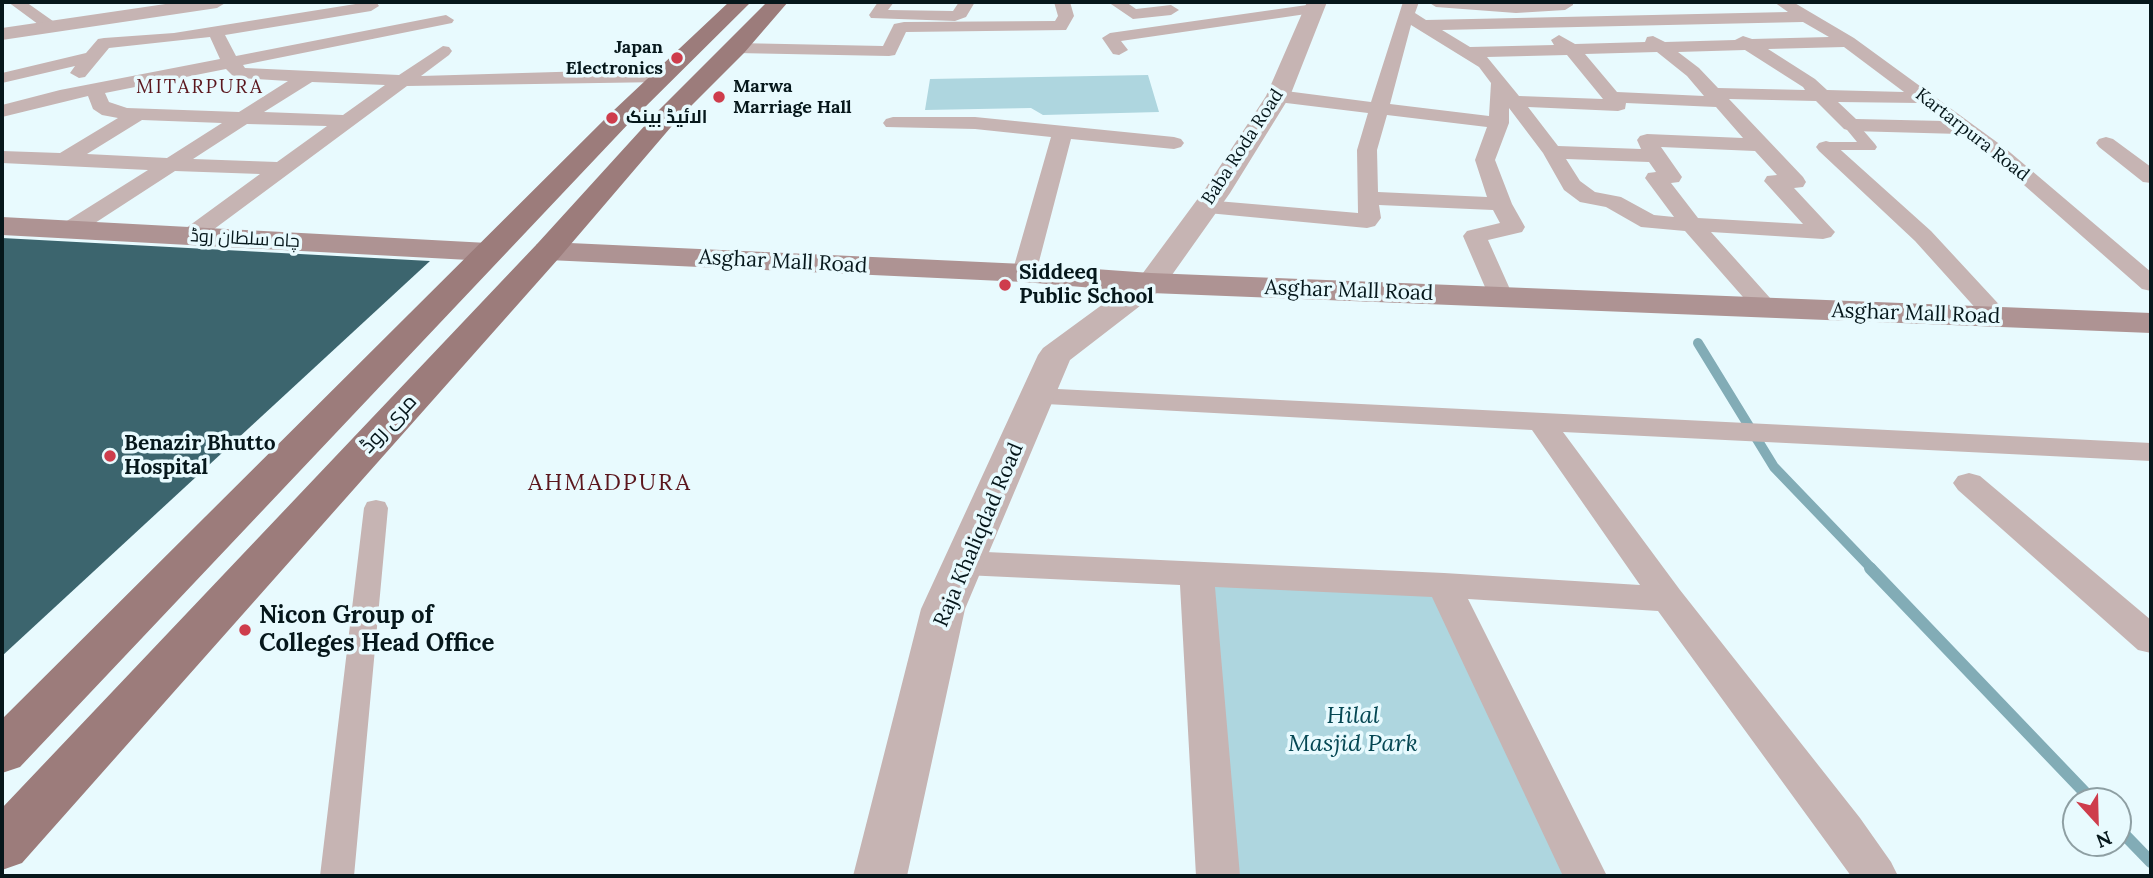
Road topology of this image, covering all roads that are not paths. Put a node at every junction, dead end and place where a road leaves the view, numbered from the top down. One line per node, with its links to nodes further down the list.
1 (17, 2): 17 (street); 29 (street)
2 (144, 2): 29 (street)
3 (217, 2): 29 (street)
4 (261, 2): 26 (street)
5 (741, 2): 48 (main road)
6 (778, 2): 37 (main road, مری روڈ)
7 (886, 2): 8 (street)
8 (967, 2)
9 (1062, 2): 37 (street)
10 (1116, 2): 20 (street)
11 (1436, 2): 18 (street)
12 (1584, 2): 14 (street)
13 (1782, 2): 23 (street, Kartarpura Road)
14 (1565, 3): 21 (street)
15 (370, 4): 26 (street); 31 (street)
16 (1691, 4): 25 (street)
17 (2, 5)
18 (1487, 5): 21 (street)
19 (1316, 6): 39 (street); 53 (street, Baba Roda Road)
20 (1185, 8)
21 (1516, 8): 28 (street)
22 (1413, 14): 28 (street); 42 (street); 59 (street)
23 (1805, 17): 25 (street); 34 (street, Kartarpura Road)
24 (446, 20): 31 (street)
25 (1714, 20): 27 (street); 35 (street)
26 (270, 22): 30 (street); 41 (street)
27 (1627, 23): 28 (street); 36 (street)
28 (1537, 25): 38 (street)
29 (52, 26): 32 (street); 33 (street)
30 (215, 31): 43 (street); 45 (street)
31 (388, 32): 41 (street)
32 (2, 34)
33 (2, 39)
34 (1848, 42): 35 (street); 56 (street, Kartarpura Road)
35 (1746, 43): 36 (street); 54 (street)
36 (1659, 46): 38 (street); 55 (street)
37 (736, 48): 87 (main road, مری روڈ)
38 (1571, 49): 42 (street); 58 (street)
39 (1119, 50)
40 (443, 51): 50 (street)
41 (283, 52): 45 (street)
42 (1470, 52): 51 (street)
43 (92, 57): 46 (street); 49 (street)
44 (338, 57): 47 (street)
45 (230, 62): 47 (street); 52 (street)
46 (79, 73)
47 (306, 77): 50 (street); 62 (street)
48 (663, 77): 50 (street); 88 (main road)
49 (2, 78)
50 (404, 81): 63 (street)
51 (1500, 82): 57 (street); 65 (street)
52 (95, 90): 60 (street); 61 (street)
53 (1278, 96): 59 (street); 82 (street, Baba Roda Road)
54 (1821, 96): 55 (street); 56 (street); 66 (street)
55 (1716, 97): 58 (street); 71 (street)
56 (1927, 98): 67 (street, Kartarpura Road)
57 (1512, 101): 58 (street); 74 (street)
58 (1615, 101): 73 (street)
59 (1379, 107): 65 (street); 80 (street)
60 (2, 111)
61 (139, 114): 62 (street); 76 (street)
62 (243, 118): 63 (street); 77 (street)
63 (348, 121): 78 (street)
64 (892, 123): 68 (street)
65 (1499, 123): 81 (street)
66 (1851, 125): 67 (street); 72 (street)
67 (1966, 128): 91 (street, Kartarpura Road)
68 (1061, 132): 69 (street); 89 (street)
69 (1174, 143)
70 (2106, 143): 79 (street)
71 (1760, 145): 73 (street); 83 (street)
72 (1826, 147): 94 (street)
73 (1651, 148): 74 (street); 83 (street)
74 (1552, 152): 83 (street)
75 (2, 157): 76 (street)
76 (64, 160): 77 (street)
77 (170, 165): 78 (street); 85 (street)
78 (282, 169): 86 (street)
79 (2151, 177)
80 (1367, 198): 81 (street); 82 (street)
81 (1501, 204): 92 (street)
82 (1205, 207): 90 (street, Baba Roda Road)
83 (1692, 225): 93 (street)
84 (2, 226): 85 (main road, چاہ سلطان روڈ)
85 (70, 229): 86 (main road, چاہ سلطان روڈ)
86 (190, 236): 88 (main road, چاہ سلطان روڈ)
87 (548, 251): 89 (main road, Asghar Mall Road); 107 (main road, مری روڈ)
88 (488, 252): 106 (main road)
89 (1024, 273): 90 (main road, Asghar Mall Road)
90 (1150, 283): 92 (main road, Asghar Mall Road); 96 (street, Raja Khaliqdad Road)
91 (2151, 284)
92 (1500, 296): 93 (main road, Asghar Mall Road)
93 (1766, 308): 94 (main road, Asghar Mall Road)
94 (1997, 317): 95 (main road, Asghar Mall Road)
95 (2151, 323)
96 (1037, 397): 97 (street); 101 (street, Raja Khaliqdad Road)
97 (1541, 422): 98 (street); 104 (street)
98 (2151, 452)
99 (1969, 483): 105 (street)
100 (376, 508): 108 (street)
101 (964, 563): 102 (street); 109 (street, Raja Khaliqdad Road)
102 (1197, 575): 103 (street); 110 (street)
103 (1444, 584): 104 (street); 111 (street)
104 (1668, 599): 112 (street)
105 (2151, 640)
106 (2, 752)
107 (2, 846)
108 (337, 876)
109 (880, 876)
110 (1218, 876)
111 (1585, 876)
112 (1876, 876)

